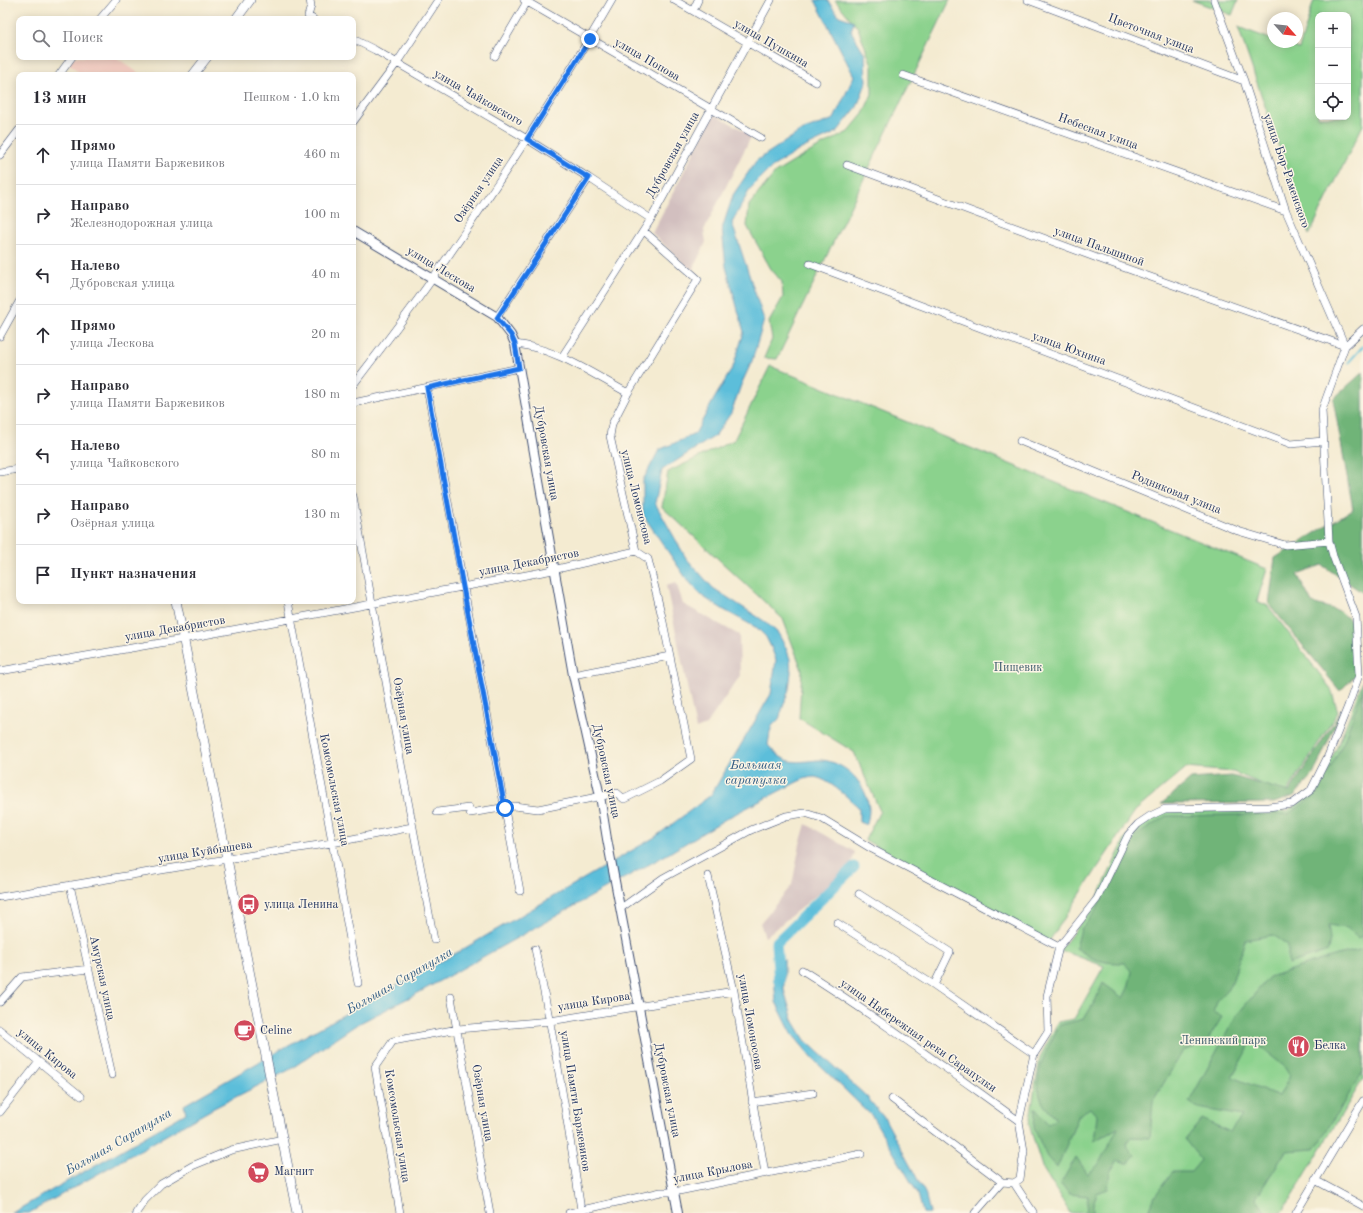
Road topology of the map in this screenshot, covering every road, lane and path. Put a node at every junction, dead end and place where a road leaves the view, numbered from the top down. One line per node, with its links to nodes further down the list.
1 (116, 0): 13 (street)
2 (250, 0): 14 (main road)
3 (310, 0): 15 (street)
4 (438, 0): 22 (street)
5 (612, 0): 16 (street, Озёрная улица)
6 (674, 0): 12 (street, улица Пушкина)
7 (698, 0): 12 (street)
8 (771, 0): 18 (street, Дубровская улица)
9 (1028, 0): 26 (street, Цветочная улица)
10 (1214, 0): 26 (street, улица Бор-Раменского)
11 (526, 1): 16 (street, улица Попова); 19 (street)
12 (693, 11): 18 (street, улица Пушкина)
13 (103, 16)
14 (238, 16)
15 (308, 16)
16 (590, 39): 28 (street, улица Попова); 32 (street, Озёрная улица)
17 (356, 40): 22 (street, улица Чайковского)
18 (747, 42): 27 (street, улица Пушкина); 28 (street, Дубровская улица)
19 (495, 56)
20 (70, 60): 23 (street)
21 (205, 60): 24 (main road)
22 (396, 64): 29 (street); 32 (street, улица Чайковского)
23 (61, 72)
24 (196, 72)
25 (903, 75): 36 (street, Небесная улица)
26 (1244, 81): 36 (street, улица Бор-Раменского)
27 (816, 82)
28 (712, 110): 31 (street, улица Попова); 37 (street, Дубровская улица)
29 (356, 118)
30 (16, 134): 33 (street)
31 (760, 138)
32 (527, 139): 35 (street, улица Чайковского); 41 (street, Озёрная улица)
33 (0, 155)
34 (847, 165): 48 (street, улица Пальшиной)
35 (589, 178): 37 (street, улица Чайковского); 43 (street)
36 (1286, 211): 48 (street, улица Бор-Раменского)
37 (651, 219): 38 (street, Дубровская улица)
38 (644, 231): 49 (street, Дубровская улица); 53 (street, улица Ломоносова)
39 (356, 233): 41 (street, улица Лескова)
40 (810, 264): 56 (street, улица Юхнина)
41 (433, 278): 43 (street, улица Лескова); 51 (street, Озёрная улица)
42 (16, 307): 46 (street)
43 (497, 318): 45 (street, улица Лескова)
44 (1363, 329): 48 (street)
45 (511, 335): 47 (street, Дубровская улица)
46 (0, 336)
47 (515, 344): 49 (street); 50 (street, Дубровская улица)
48 (1344, 346): 56 (street)
49 (562, 357): 53 (street)
50 (519, 368): 52 (street); 62 (street, Дубровская улица)
51 (356, 381)
52 (427, 388): 54 (street); 63 (street)
53 (628, 393): 61 (street, улица Ломоносова)
54 (356, 402)
55 (1020, 441): 60 (street, Родниковая улица)
56 (1323, 441): 60 (street)
57 (16, 469): 58 (street)
58 (0, 472)
59 (356, 513): 64 (street, Озёрная улица)
60 (1329, 541): 86 (street)
61 (636, 551): 62 (street, улица Декабристов); 69 (street, улица Ломоносова)
62 (555, 570): 63 (street, улица Декабристов); 71 (street, Дубровская улица)
63 (463, 587): 64 (street, улица Декабристов); 73 (street)
64 (372, 603): 67 (street, улица Декабристов); 75 (street, Озёрная улица)
65 (177, 604): 68 (main road)
66 (289, 604): 67 (street, Комсомольская улица)
67 (291, 618): 68 (street, улица Декабристов); 76 (street, Комсомольская улица)
68 (183, 639): 70 (street, улица Декабристов); 77 (main road)
69 (670, 656): 71 (street); 72 (street, улица Ломоносова)
70 (0, 671)
71 (573, 675): 72 (street, Дубровская улица)
72 (600, 796): 73 (street); 83 (street, Дубровская улица)
73 (505, 808): 74 (street); 80 (street)
74 (437, 812)
75 (412, 827): 76 (street, улица Куйбышева); 85 (street, Озёрная улица)
76 (332, 843): 77 (street, улица Куйбышева); 90 (street, Комсомольская улица)
77 (227, 859): 79 (street, улица Куйбышева); 109 (main road)
78 (708, 876): 92 (street, улица Ломоносова)
79 (70, 885): 82 (street, улица Куйбышева); 88 (street, Амурская улица)
80 (520, 891)
81 (859, 894): 91 (street)
82 (0, 897)
83 (620, 904): 86 (street); 95 (street, Дубровская улица)
84 (838, 923): 91 (street)
85 (434, 940)
86 (1059, 947): 99 (street)
87 (535, 950): 96 (street, улица Памяти Баржевиков)
88 (89, 970): 94 (street); 101 (street, Амурская улица)
89 (802, 970): 108 (street, улица Набережная реки Сарапулки)
90 (358, 983)
91 (934, 985): 99 (street)
92 (734, 991): 95 (street, улица Кирова); 106 (street, улица Ломоносова)
93 (451, 997): 97 (street, Озёрная улица)
94 (0, 1002)
95 (639, 1006): 96 (street, улица Кирова); 115 (street, Дубровская улица)
96 (550, 1021): 97 (street, улица Кирова); 117 (street, улица Памяти Баржевиков)
97 (458, 1029): 120 (street, Комсомольская улица); 121 (street, Озёрная улица)
98 (0, 1030): 100 (street, улица Кирова)
99 (1034, 1054): 108 (street)
100 (39, 1062): 103 (street, улица Кирова); 107 (street)
101 (112, 1075)
102 (813, 1093): 106 (street)
103 (80, 1096)
104 (892, 1100): 113 (street)
105 (1363, 1100): 112 (street)
106 (752, 1102): 111 (street, улица Ломоносова)
107 (0, 1112)
108 (1019, 1121): 114 (street)
109 (283, 1139): 118 (street); 119 (main road)
110 (861, 1154): 111 (street, улица Крылова)
111 (765, 1173): 115 (street, улица Крылова)
112 (1315, 1180): 116 (street); 126 (street)
113 (1002, 1182): 114 (street); 124 (street)
114 (1014, 1183): 125 (street)
115 (674, 1192): 117 (street, улица Крылова); 123 (street, Дубровская улица)
116 (1363, 1206)
117 (581, 1210): 122 (street, улица Крылова)
118 (136, 1213)
119 (297, 1213)
120 (400, 1213)
121 (490, 1213)
122 (569, 1213)
123 (678, 1213)
124 (975, 1213)
125 (1033, 1213)
126 (1296, 1213)

